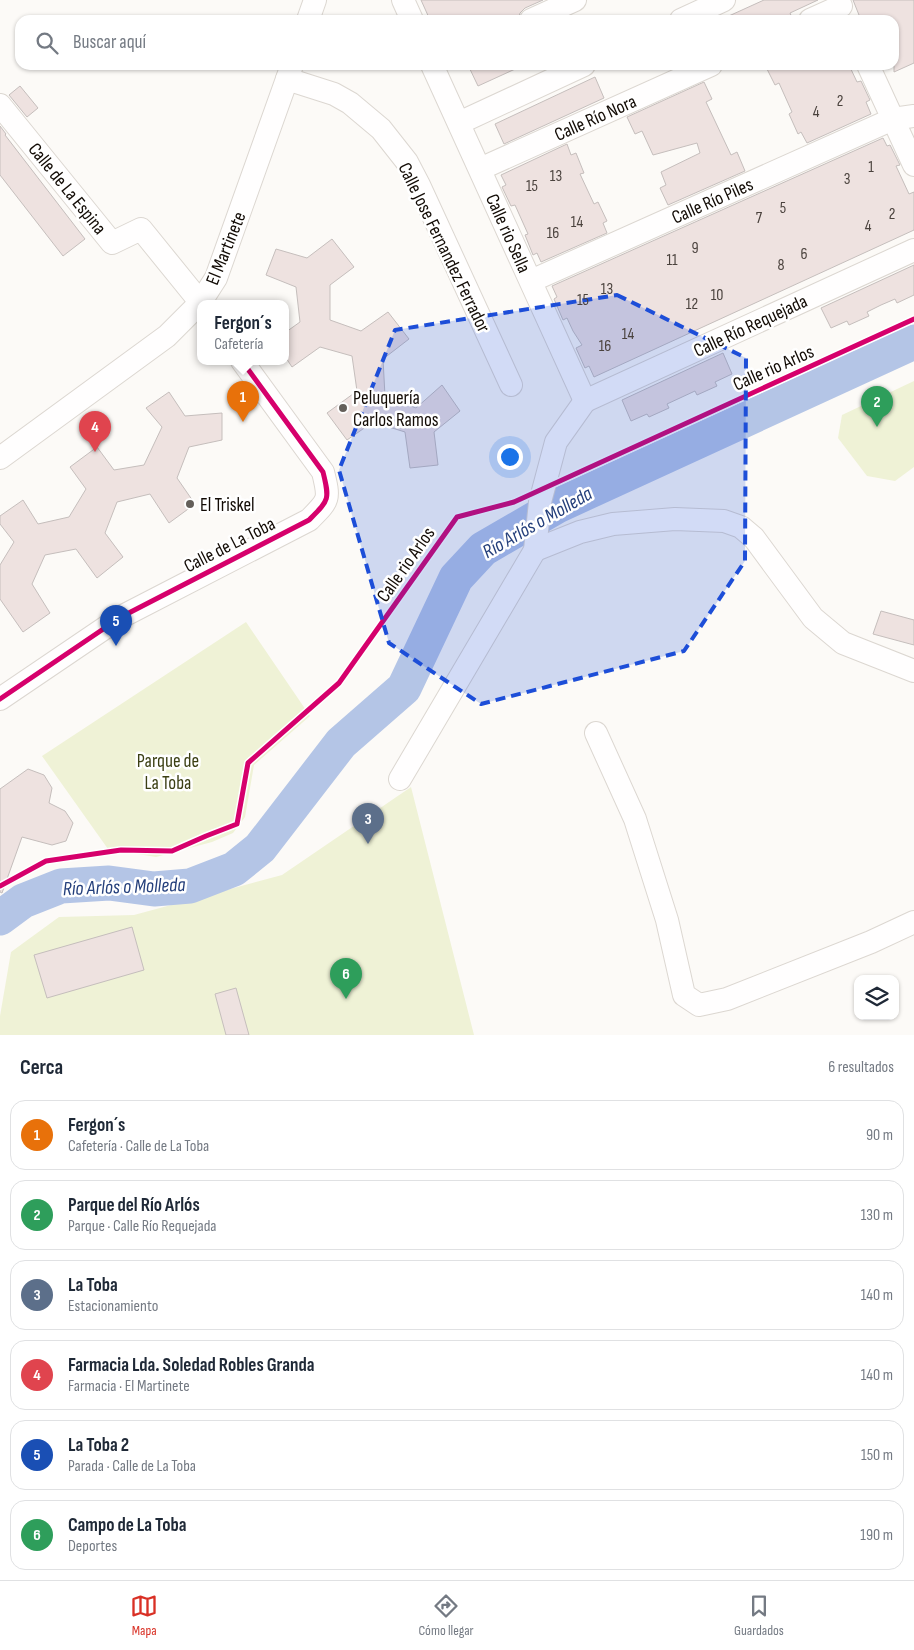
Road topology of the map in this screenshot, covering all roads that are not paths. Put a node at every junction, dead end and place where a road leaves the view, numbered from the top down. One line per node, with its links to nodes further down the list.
1 (315, 0): 6 (street)
2 (403, 0): 7 (street)
3 (575, 0): 8 (street)
4 (724, 0): 9 (street)
5 (842, 9): 10 (street)
6 (310, 15)
7 (410, 15)
8 (542, 15)
9 (692, 15)
10 (825, 15)
11 (435, 70): 18 (street, Calle rio Sella)
12 (573, 70): 18 (street)
13 (700, 70): 20 (street, Calle Río Nora)
14 (871, 70): 17 (street)
15 (290, 72): 24 (street, El Martinete); 27 (street, Calle Jose Fernandez Ferrador)
16 (0, 105): 23 (street, Calle de La Espina)
17 (903, 117): 19 (street); 22 (street, Calle Río Piles)
18 (459, 123): 20 (street, Calle rio Sella)
19 (914, 165)
20 (480, 169): 22 (street, Calle rio Sella)
21 (914, 250): 28 (street, Calle Río Requejada)
22 (531, 281): 28 (street, Calle rio Sella)
23 (198, 300)
24 (202, 300)
25 (197, 306): 29 (street, El Martinete)
26 (245, 365): 32 (street, Calle de La Toba)
27 (511, 385)
28 (585, 400): 30 (street)
29 (0, 458)
30 (536, 543): 31 (street); 34 (street)
31 (914, 671)
32 (0, 699)
33 (596, 733): 35 (street)
34 (400, 779)
35 (914, 922)

